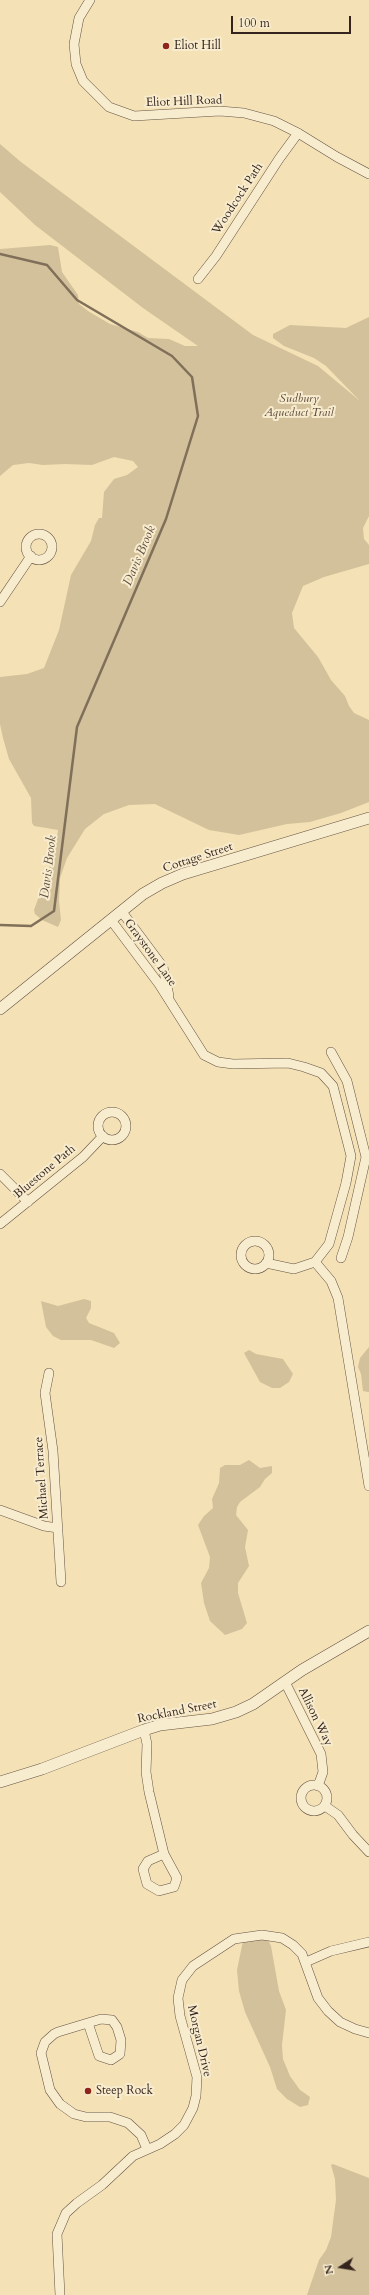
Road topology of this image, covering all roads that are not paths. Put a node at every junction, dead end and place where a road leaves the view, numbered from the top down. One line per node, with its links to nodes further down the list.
1 (90, 0): 2 (street, Eliot Hill Road)
2 (298, 133): 3 (street, Eliot Hill Road); 4 (street, Woodcock Path)
3 (369, 174)
4 (198, 278)
5 (31, 556): 6 (street)
6 (0, 602)
7 (369, 818): 8 (street, Cottage Street)
8 (122, 912): 9 (street, Cottage Street); 10 (street, Graystone Lane)
9 (111, 920): 10 (street, Graystone Lane); 11 (street, Cottage Street)
10 (170, 1001): 14 (street, Graystone Lane)
11 (0, 1009)
12 (331, 1052): 13 (street)
13 (342, 1072): 14 (street); 17 (street)
14 (327, 1080): 16 (street)
15 (103, 1136): 19 (street, Bluestone Path)
16 (350, 1156): 17 (street); 20 (street)
17 (366, 1156): 21 (street)
18 (0, 1174): 19 (street)
19 (28, 1202): 22 (street, Bluestone Path)
20 (337, 1214): 21 (street); 24 (street)
21 (352, 1219): 23 (street)
22 (0, 1224)
23 (341, 1258)
24 (315, 1262): 25 (street); 27 (street)
25 (266, 1263)
26 (49, 1373): 29 (street, Michael Terrace)
27 (369, 1486)
28 (0, 1510): 29 (street)
29 (58, 1528): 30 (street, Michael Terrace)
30 (61, 1582)
31 (369, 1631): 32 (street, Rockland Street)
32 (284, 1682): 33 (street, Rockland Street); 35 (street, Allison Way)
33 (144, 1730): 34 (street, Rockland Street); 38 (street)
34 (0, 1782)
35 (318, 1786): 36 (street); 36 (street)
36 (325, 1806): 37 (street)
37 (369, 1852)
38 (164, 1854)
39 (369, 1942): 40 (street)
40 (306, 1962): 42 (street, Morgan Drive); 43 (street, Morgan Drive)
41 (88, 2023): 41 (street); 43 (street)
42 (369, 2033)
43 (147, 2149): 44 (street, Morgan Drive)
44 (60, 2295)

